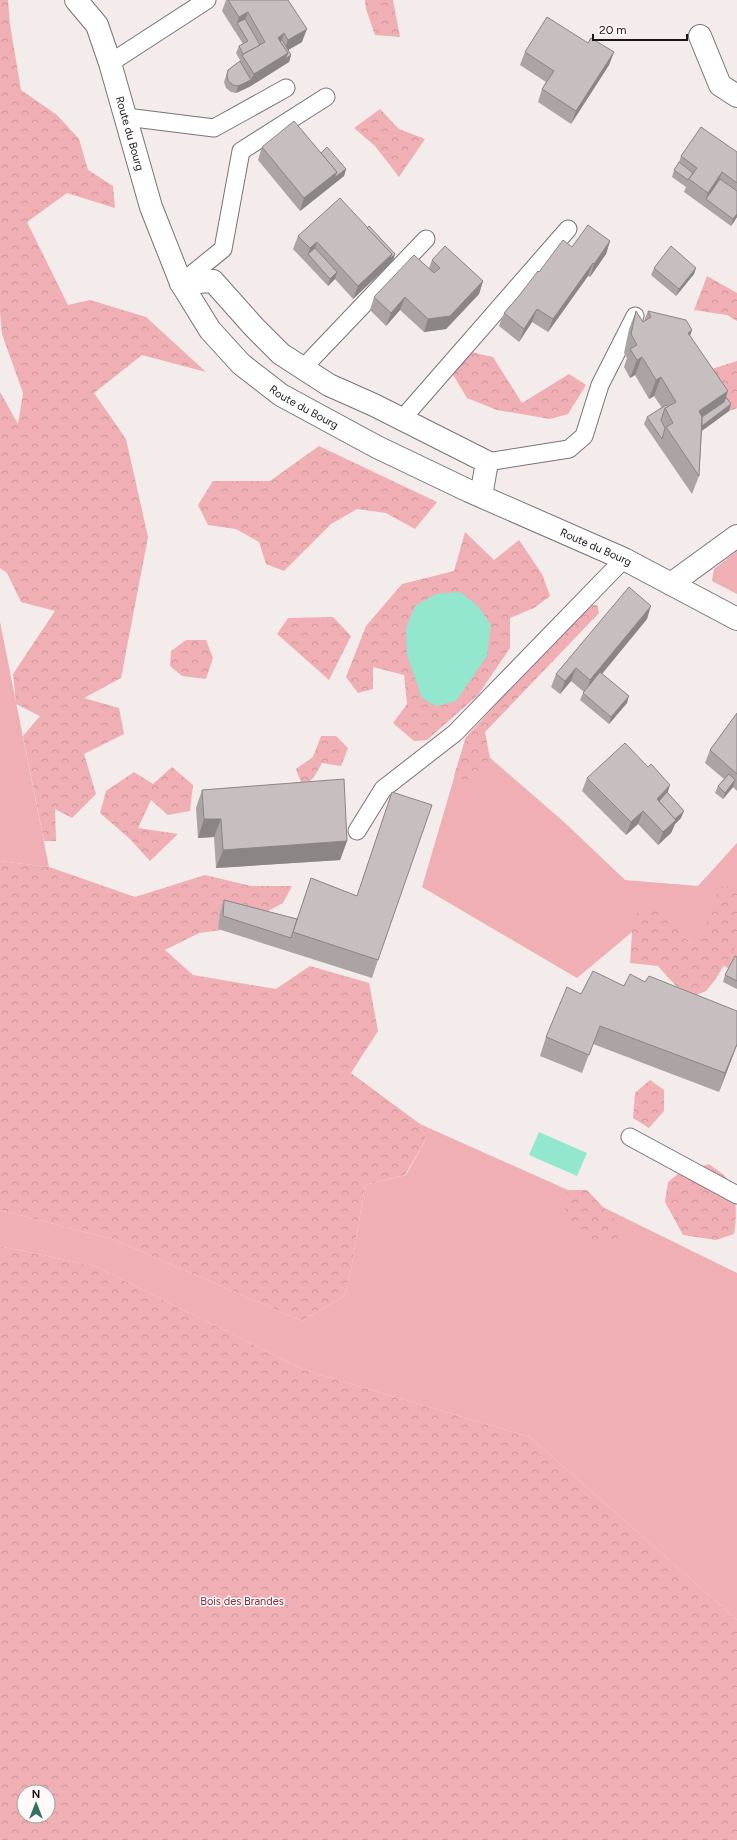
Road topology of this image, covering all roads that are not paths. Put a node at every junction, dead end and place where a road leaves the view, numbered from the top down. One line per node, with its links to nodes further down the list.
1 (76, 0): 4 (street, Route du Bourg)
2 (207, 0): 4 (lane)
3 (700, 36): 6 (street)
4 (110, 62): 8 (street, Route du Bourg)
5 (286, 88): 8 (lane)
6 (737, 96)
7 (326, 97): 11 (lane)
8 (126, 117): 11 (street, Route du Bourg)
9 (568, 229): 14 (lane)
10 (426, 239): 13 (lane)
11 (181, 283): 13 (street); 16 (street, Route du Bourg)
12 (635, 316): 15 (lane)
13 (303, 368): 14 (street)
14 (402, 419): 15 (street)
15 (488, 462): 16 (street)
16 (481, 496): 18 (street, Route du Bourg)
17 (737, 536): 19 (street)
18 (624, 559): 19 (street, Route du Bourg); 21 (lane)
19 (671, 584): 20 (street, Route du Bourg)
20 (737, 620)
21 (357, 831)
22 (630, 1137): 23 (lane)
23 (737, 1195)

